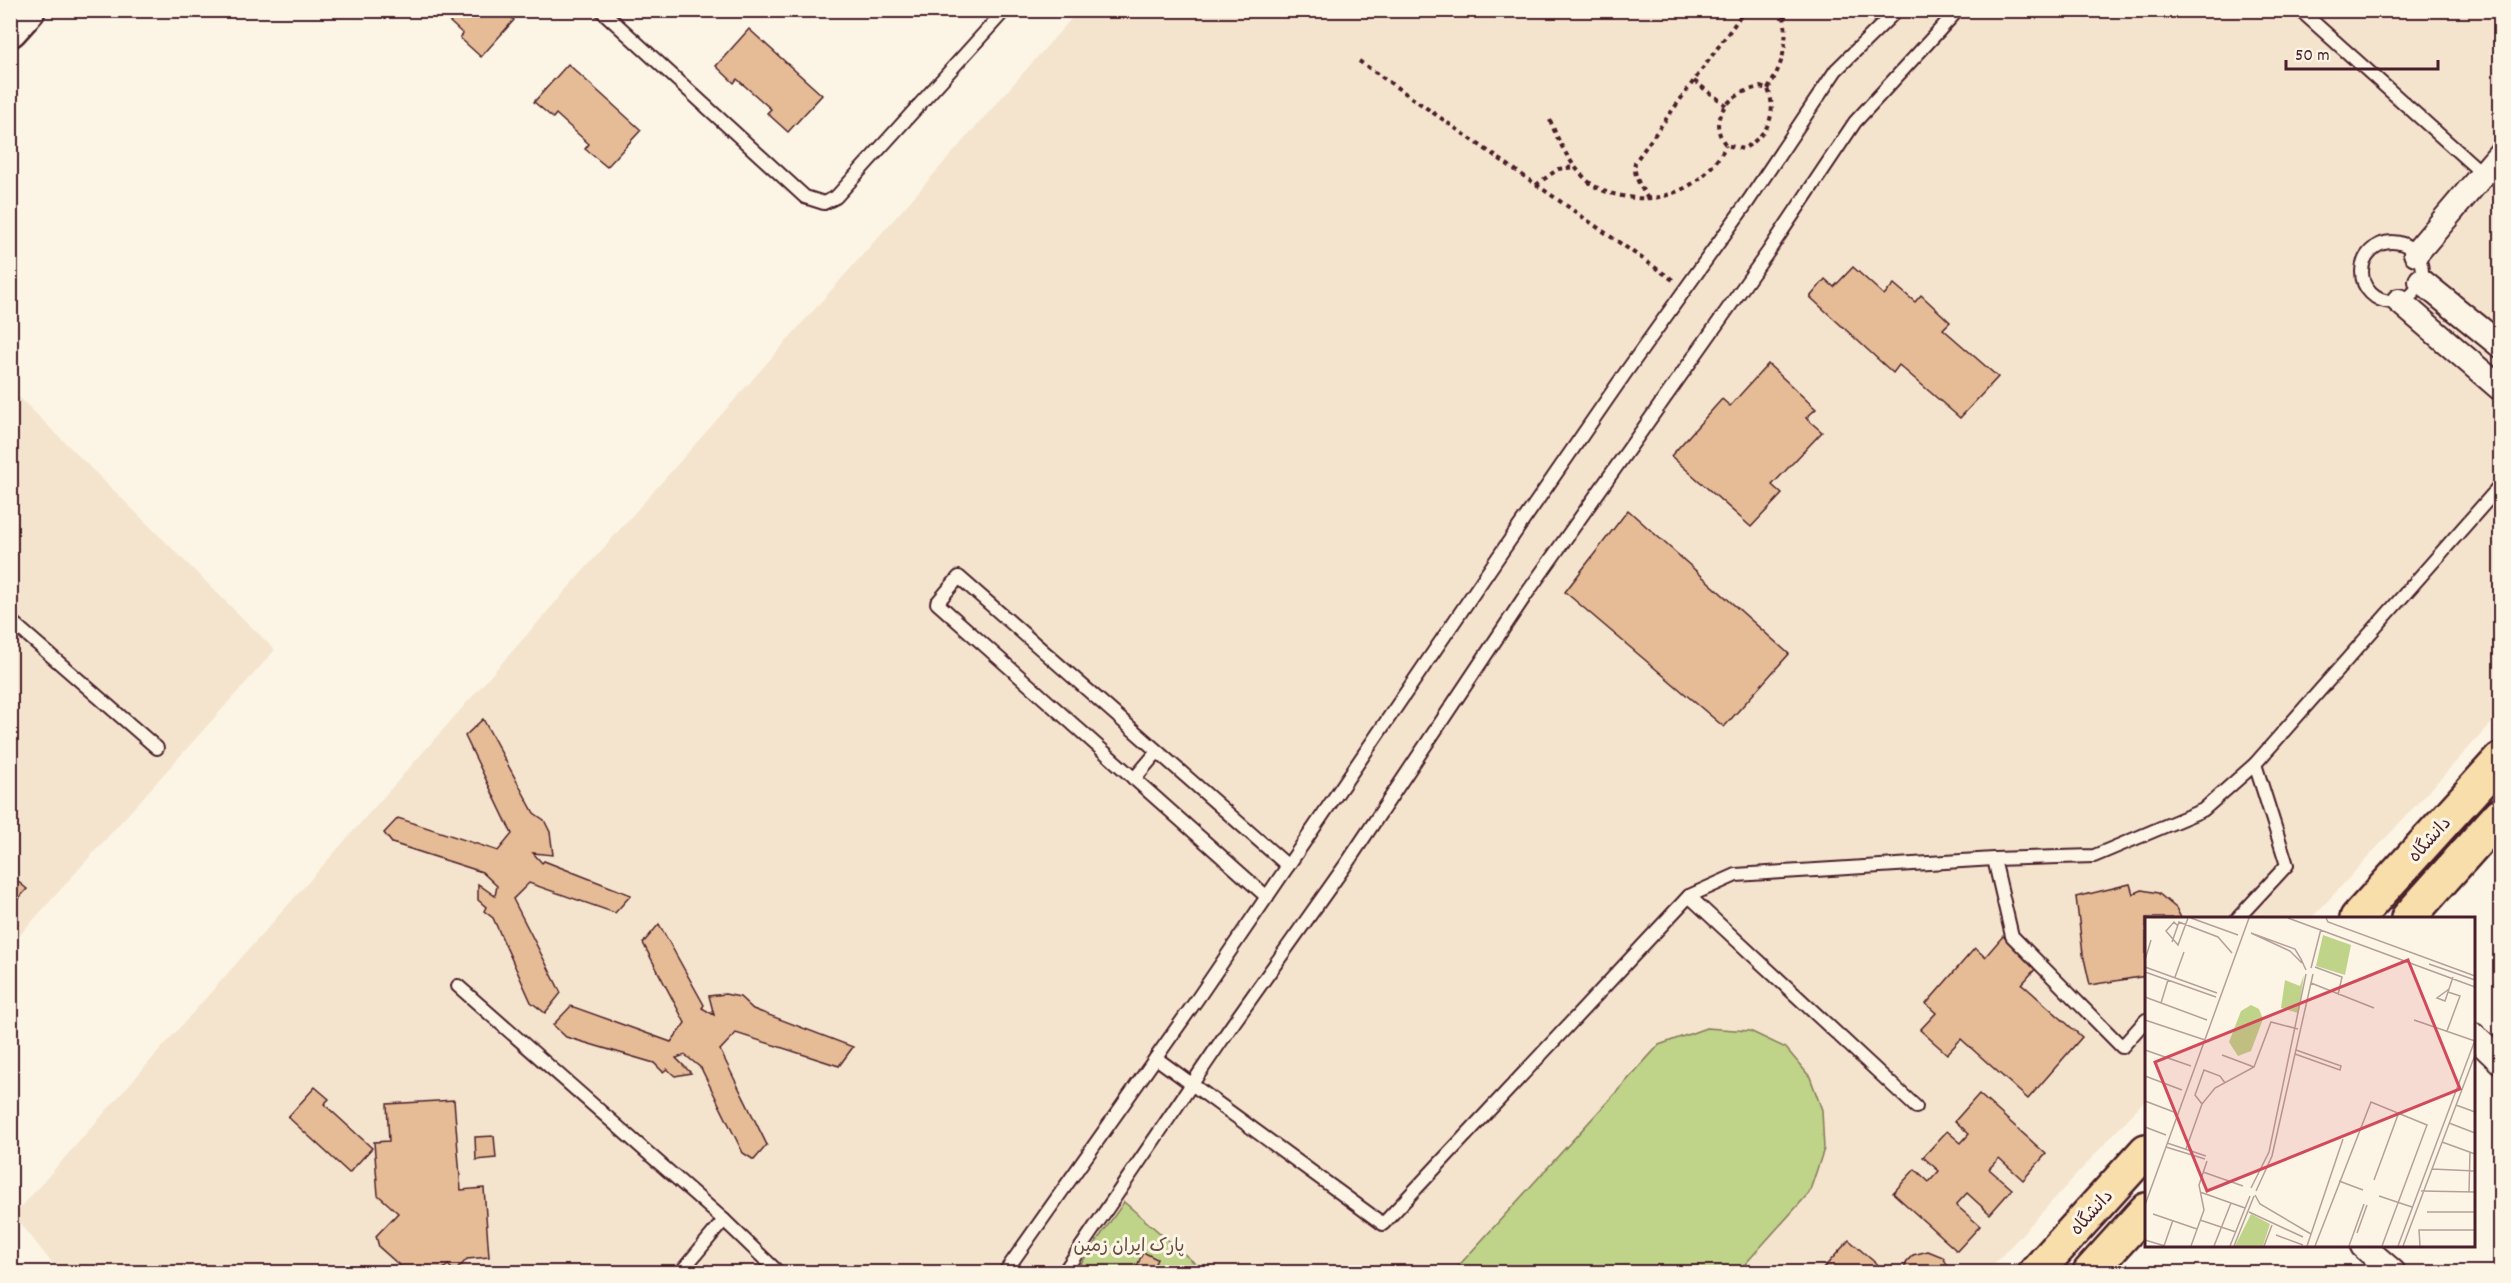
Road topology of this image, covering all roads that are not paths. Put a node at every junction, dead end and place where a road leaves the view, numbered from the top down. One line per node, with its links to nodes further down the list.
1 (28, 10): 7 (main road)
2 (601, 10): 3 (lane)
3 (1005, 10)
4 (1897, 10): 24 (lane)
5 (1958, 10): 35 (lane)
6 (2300, 10): 9 (lane)
7 (10, 30)
8 (2500, 154): 9 (street)
9 (2483, 174): 10 (street)
10 (2416, 253): 11 (lane); 12 (lane)
11 (2421, 281): 12 (lane); 13 (street)
12 (2399, 301): 14 (street)
13 (2500, 345)
14 (2500, 388)
15 (2500, 486): 20 (lane)
16 (10, 620): 17 (lane)
17 (157, 748)
18 (1157, 752): 21 (lane); 21 (lane); 24 (lane)
19 (2500, 760): 28 (main road, دانشگاه)
20 (2255, 764): 23 (lane); 27 (lane)
21 (1134, 779): 25 (lane)
22 (2500, 815): 29 (main road, دانشگاه)
23 (1994, 859): 26 (lane); 31 (lane)
24 (1288, 867): 25 (lane)
25 (1267, 897): 33 (lane)
26 (1689, 897): 35 (lane); 36 (lane)
27 (2239, 917)
28 (2358, 917)
29 (2409, 917)
30 (458, 986): 39 (lane)
31 (2145, 1021)
32 (2475, 1037): 34 (street)
33 (1156, 1058): 35 (lane); 43 (lane)
34 (2500, 1061)
35 (1193, 1083): 44 (lane)
36 (1916, 1107)
37 (2145, 1151): 45 (main road, دانشگاه)
38 (2145, 1211): 46 (main road)
39 (724, 1220): 41 (lane); 42 (lane)
40 (2365, 1247): 47 (street)
41 (681, 1272)
42 (778, 1272)
43 (1005, 1272)
44 (1064, 1272)
45 (2036, 1272)
46 (2090, 1272)
47 (2393, 1272)

